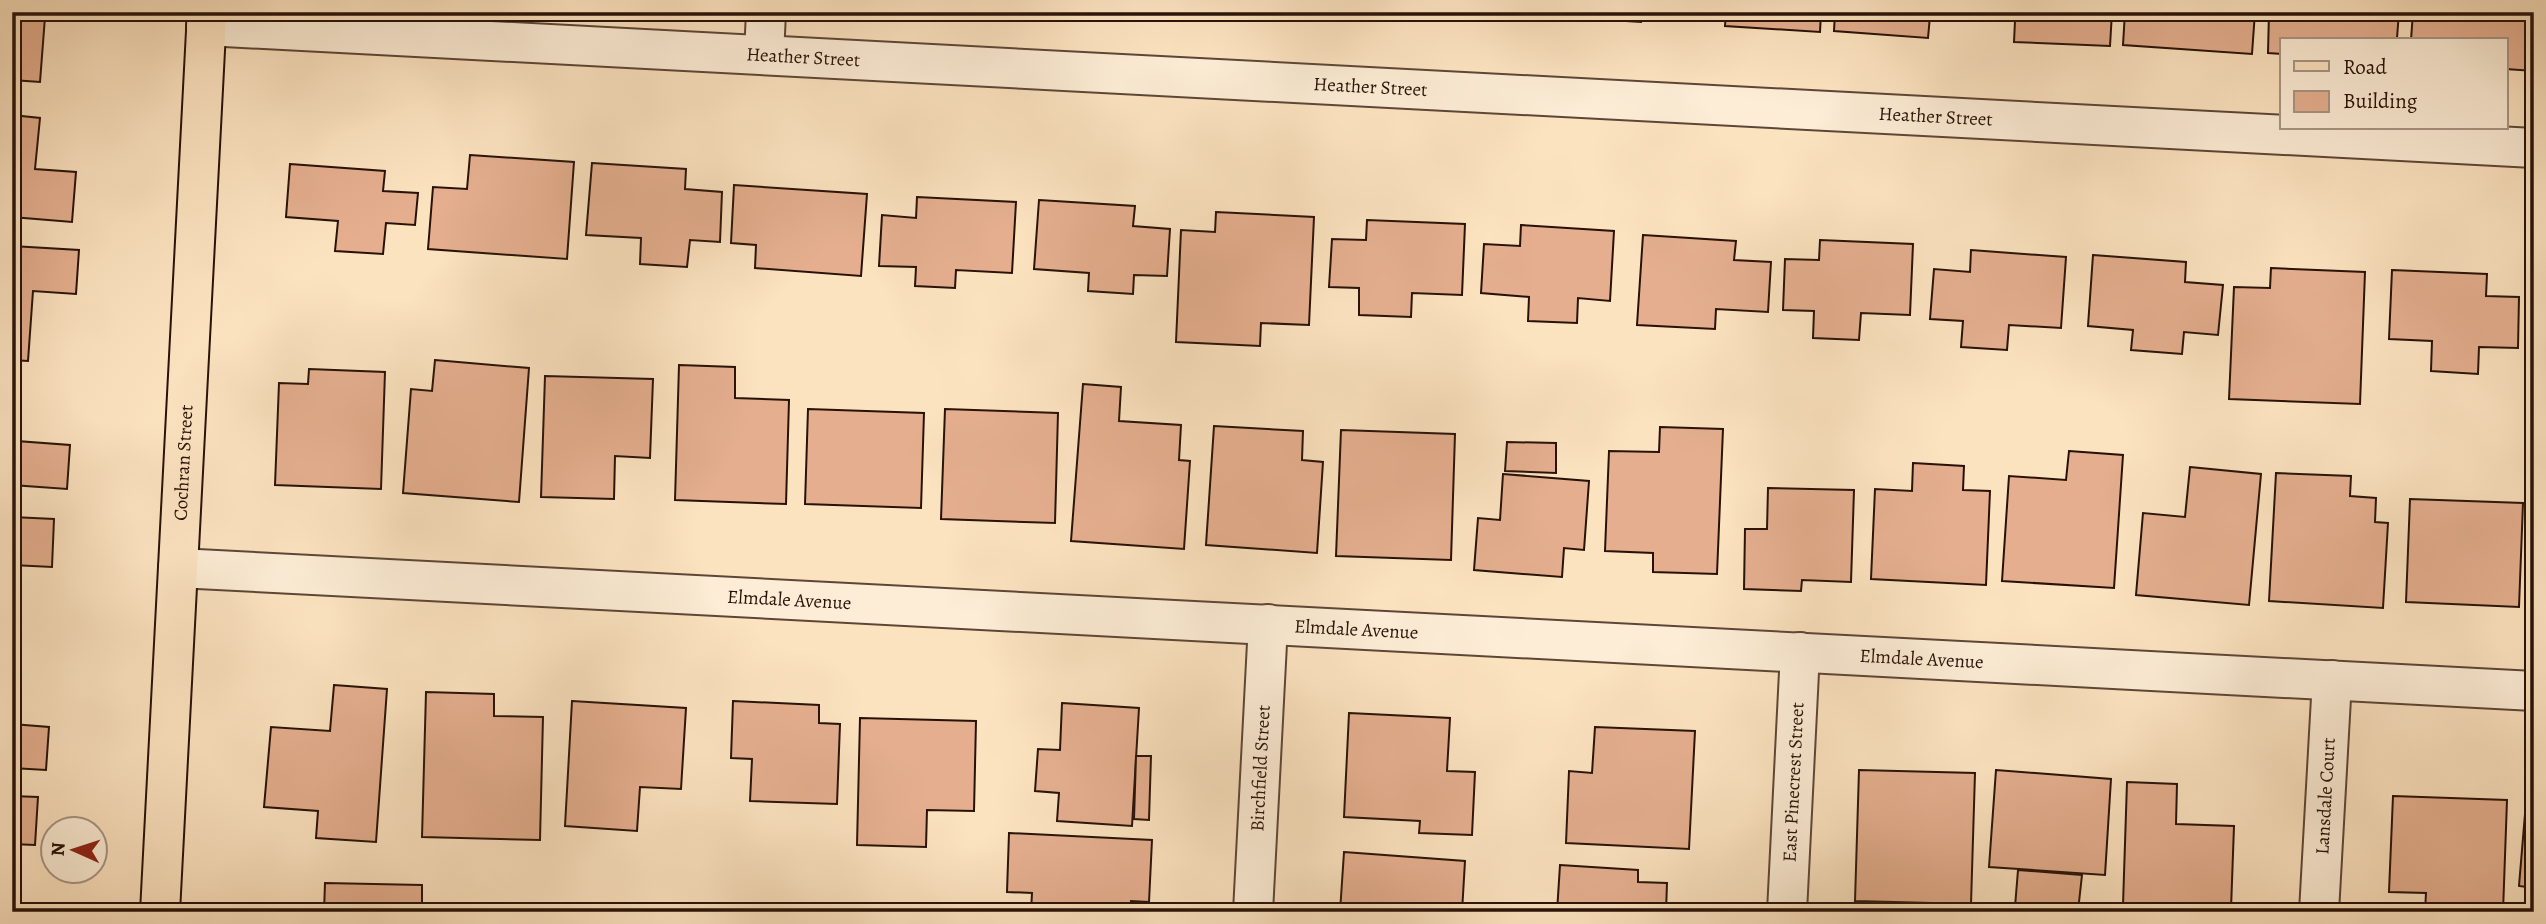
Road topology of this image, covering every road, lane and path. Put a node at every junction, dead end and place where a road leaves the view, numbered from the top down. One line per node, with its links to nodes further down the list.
1 (766, 12): 3 (street)
2 (207, 19): 3 (street, Heather Street); 5 (main road, Cochran Street)
3 (764, 55): 4 (street, Heather Street)
4 (2534, 148)
5 (178, 568): 6 (street, Elmdale Avenue); 10 (main road, Cochran Street)
6 (1268, 624): 7 (street, Elmdale Avenue); 11 (street, Birchfield Street)
7 (1800, 652): 8 (street, Elmdale Avenue); 12 (street, East Pinecrest Street)
8 (2332, 680): 9 (street, Elmdale Avenue); 13 (street, Lansdale Court)
9 (2534, 691)
10 (160, 912)
11 (1253, 912)
12 (1787, 912)
13 (2319, 912)

